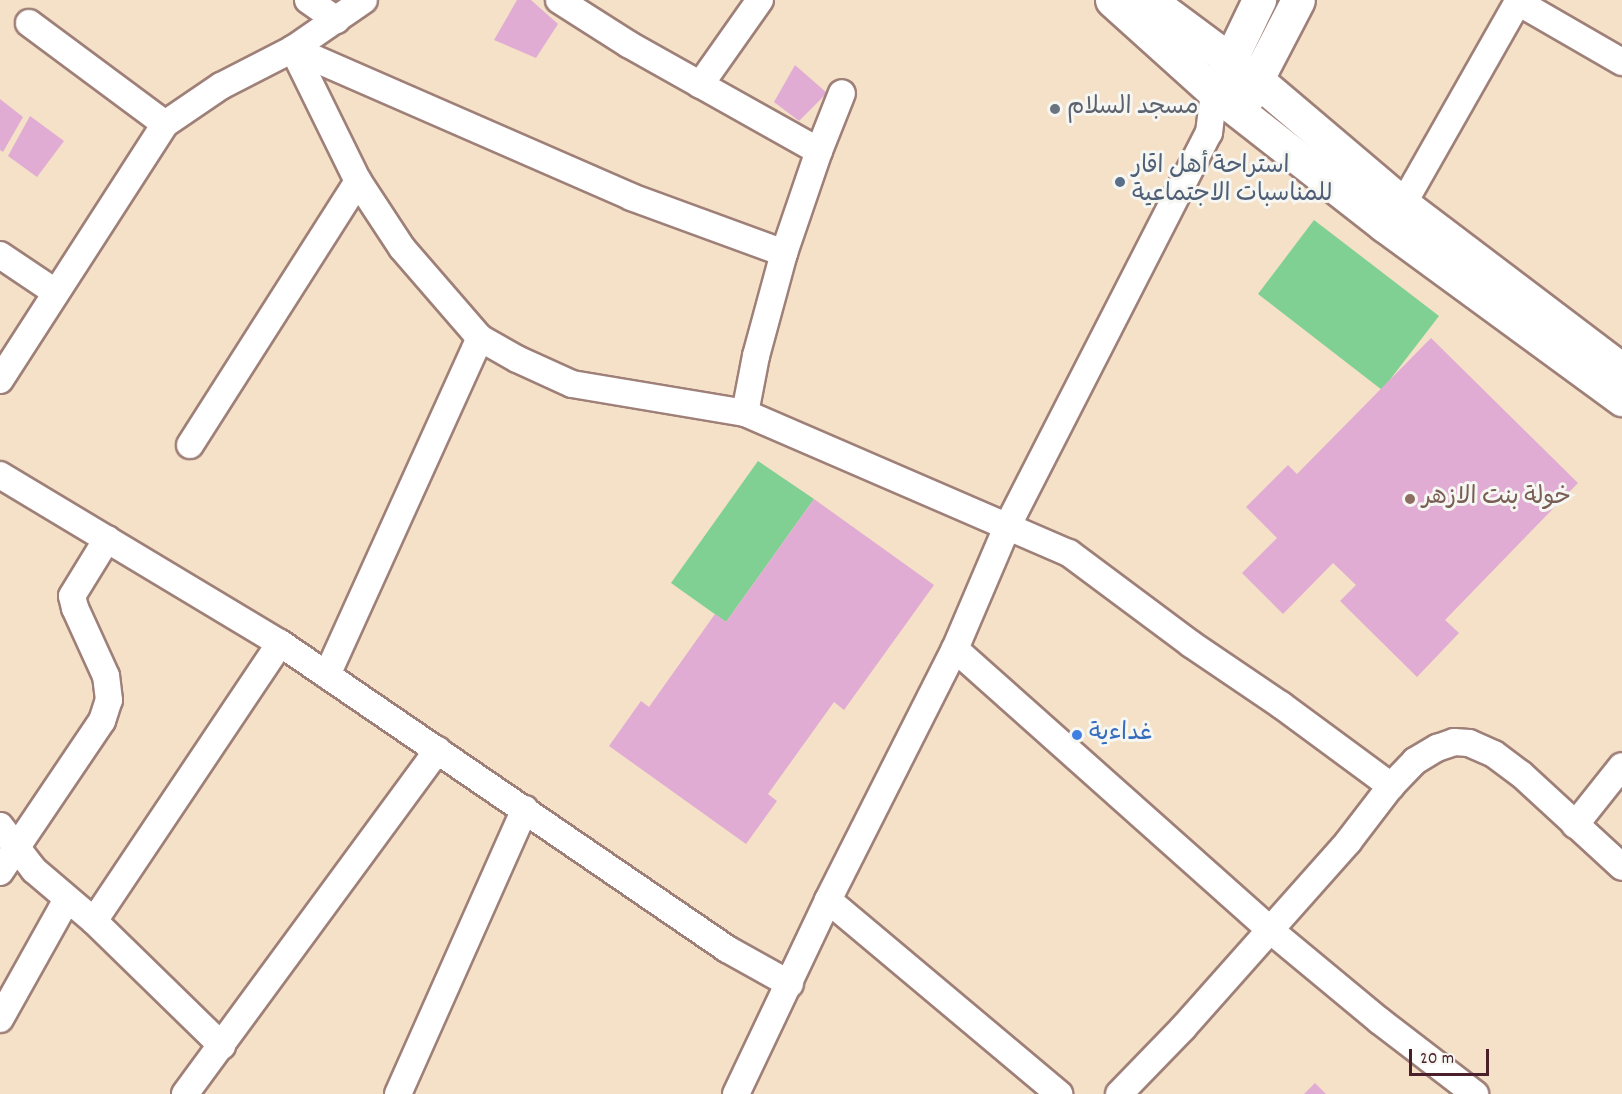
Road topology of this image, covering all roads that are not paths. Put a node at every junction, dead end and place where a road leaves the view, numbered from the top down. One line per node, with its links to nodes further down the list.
1 (308, 0): 10 (street)
2 (364, 0): 10 (street)
3 (760, 0): 16 (street)
4 (1112, 0): 18 (main road)
5 (1149, 0): 13 (main road)
6 (1259, 0): 13 (main road)
7 (1298, 0): 15 (main road)
8 (1518, 1): 14 (street); 22 (street)
9 (570, 3): 16 (street)
10 (337, 20): 12 (street)
11 (29, 23): 19 (street)
12 (293, 49): 19 (street); 21 (street); 23 (street)
13 (1230, 61): 15 (main road); 18 (main road)
14 (1622, 62)
15 (1258, 81): 18 (main road); 22 (main road)
16 (700, 85): 20 (street)
17 (842, 93): 20 (street)
18 (1227, 101): 29 (main road); 33 (street)
19 (165, 124): 25 (street)
20 (819, 151): 23 (street)
21 (358, 182): 26 (street); 31 (street)
22 (1403, 204): 27 (main road)
23 (784, 253): 30 (street)
24 (0, 255): 25 (street)
25 (55, 292): 28 (street)
26 (480, 338): 30 (street); 37 (street)
27 (1622, 370)
28 (0, 380)
29 (1622, 399)
30 (745, 413): 33 (street)
31 (190, 445)
32 (0, 474): 34 (street)
33 (1008, 525): 36 (street); 40 (street)
34 (107, 539): 35 (street); 44 (street)
35 (280, 643): 37 (street); 49 (street)
36 (955, 649): 48 (street); 50 (street)
37 (327, 675): 38 (street)
38 (438, 750): 41 (street); 53 (street)
39 (1622, 766): 42 (street)
40 (1391, 786): 42 (street); 50 (street)
41 (525, 809): 51 (street); 55 (street)
42 (1575, 825): 45 (street)
43 (0, 826): 44 (street)
44 (16, 848): 46 (street); 47 (street)
45 (1622, 867)
46 (0, 872)
47 (67, 899): 49 (street); 52 (street)
48 (828, 900): 51 (street); 57 (street)
49 (94, 921): 53 (street)
50 (1269, 929): 58 (street); 59 (street)
51 (790, 984): 56 (street)
52 (0, 1019)
53 (222, 1046): 54 (street)
54 (185, 1094)
55 (398, 1094)
56 (736, 1094)
57 (1059, 1094)
58 (1119, 1094)
59 (1475, 1094)

